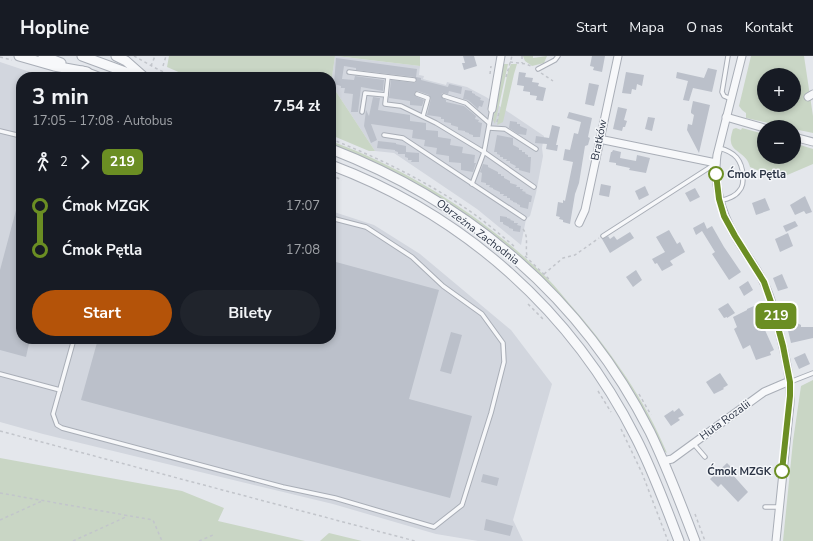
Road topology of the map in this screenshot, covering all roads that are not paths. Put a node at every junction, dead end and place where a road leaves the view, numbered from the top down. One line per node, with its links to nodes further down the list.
1 (19, 56): 11 (street)
2 (44, 56): 11 (street)
3 (82, 56): 12 (street)
4 (116, 56): 13 (street)
5 (501, 56): 21 (street)
6 (558, 56): 10 (lane)
7 (618, 56): 30 (street, Bratków)
8 (728, 56): 20 (lane)
9 (742, 56): 20 (street)
10 (538, 69)
11 (87, 72)
12 (125, 72)
13 (138, 72)
14 (349, 72): 15 (lane)
15 (388, 77): 16 (lane); 18 (lane)
16 (414, 80)
17 (418, 94): 23 (lane)
18 (386, 95): 22 (lane); 23 (lane)
19 (444, 96): 25 (lane)
20 (731, 99): 24 (street)
21 (492, 109): 25 (lane)
22 (362, 112)
23 (423, 116): 36 (lane)
24 (726, 117): 26 (street); 33 (street)
25 (489, 125): 34 (lane); 36 (lane)
26 (757, 126)
27 (0, 131): 28 (lane)
28 (16, 135)
29 (384, 135): 39 (lane)
30 (599, 139): 37 (street); 44 (street, Bratków)
31 (801, 139): 32 (street)
32 (813, 142)
33 (719, 148): 37 (street); 41 (lane)
34 (536, 149)
35 (336, 151): 53 (street, Obrzeżna Zachodnia)
36 (484, 152): 39 (lane); 40 (lane)
37 (716, 163): 41 (street); 45 (lane)
38 (336, 167): 56 (street, Obrzeżna Zachodnia)
39 (472, 184): 42 (lane)
40 (534, 187)
41 (720, 201): 49 (street)
42 (524, 218)
43 (336, 219): 50 (lane)
44 (580, 223)
45 (603, 236)
46 (73, 344): 50 (lane)
47 (813, 373): 49 (lane)
48 (0, 374): 50 (lane)
49 (790, 382): 51 (street, Huta Rozalii); 55 (street)
50 (60, 390)
51 (693, 443): 52 (lane); 53 (street, Huta Rozalii)
52 (705, 457)
53 (663, 461): 57 (street, Obrzeżna Zachodnia)
54 (765, 506): 55 (lane)
55 (779, 507): 58 (street)
56 (679, 541)
57 (695, 541)
58 (776, 541)

